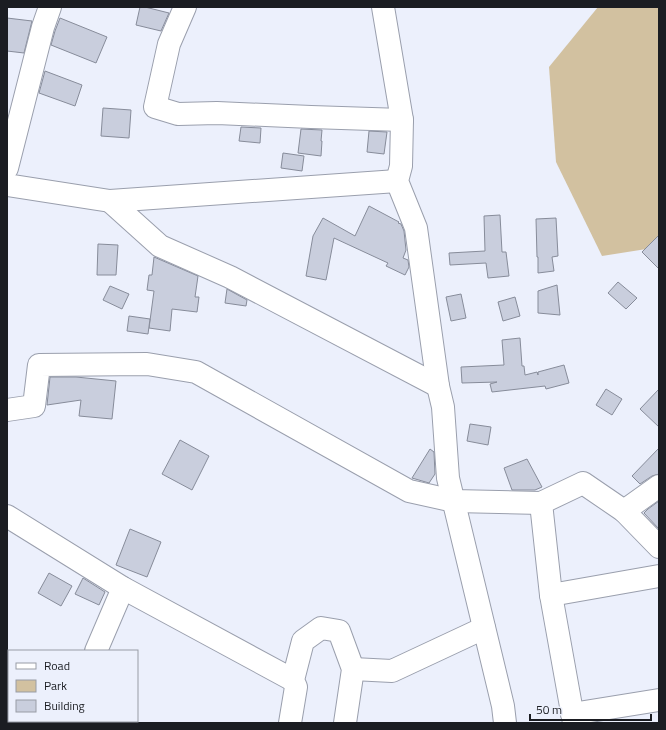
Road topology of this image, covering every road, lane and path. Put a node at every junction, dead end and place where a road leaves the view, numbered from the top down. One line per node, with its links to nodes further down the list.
1 (50, 7): 5 (street)
2 (185, 7): 4 (street)
3 (383, 7): 4 (street)
4 (402, 120): 6 (street)
5 (7, 168)
6 (398, 181): 8 (street); 9 (street)
7 (7, 185): 8 (street)
8 (110, 200): 9 (street)
9 (438, 386): 12 (street)
10 (7, 410): 12 (street)
11 (659, 486): 14 (street)
12 (454, 501): 13 (street); 20 (street)
13 (541, 503): 14 (street); 19 (street)
14 (624, 511): 16 (street)
15 (7, 516): 18 (street)
16 (659, 547)
17 (659, 576): 19 (street)
18 (123, 588): 21 (street); 23 (street)
19 (551, 596): 25 (street)
20 (484, 628): 22 (street); 28 (street)
21 (96, 650)
22 (353, 669): 23 (street); 27 (street)
23 (293, 680): 26 (street)
24 (659, 700): 25 (street)
25 (573, 718)
26 (290, 723)
27 (345, 723)
28 (505, 723)

